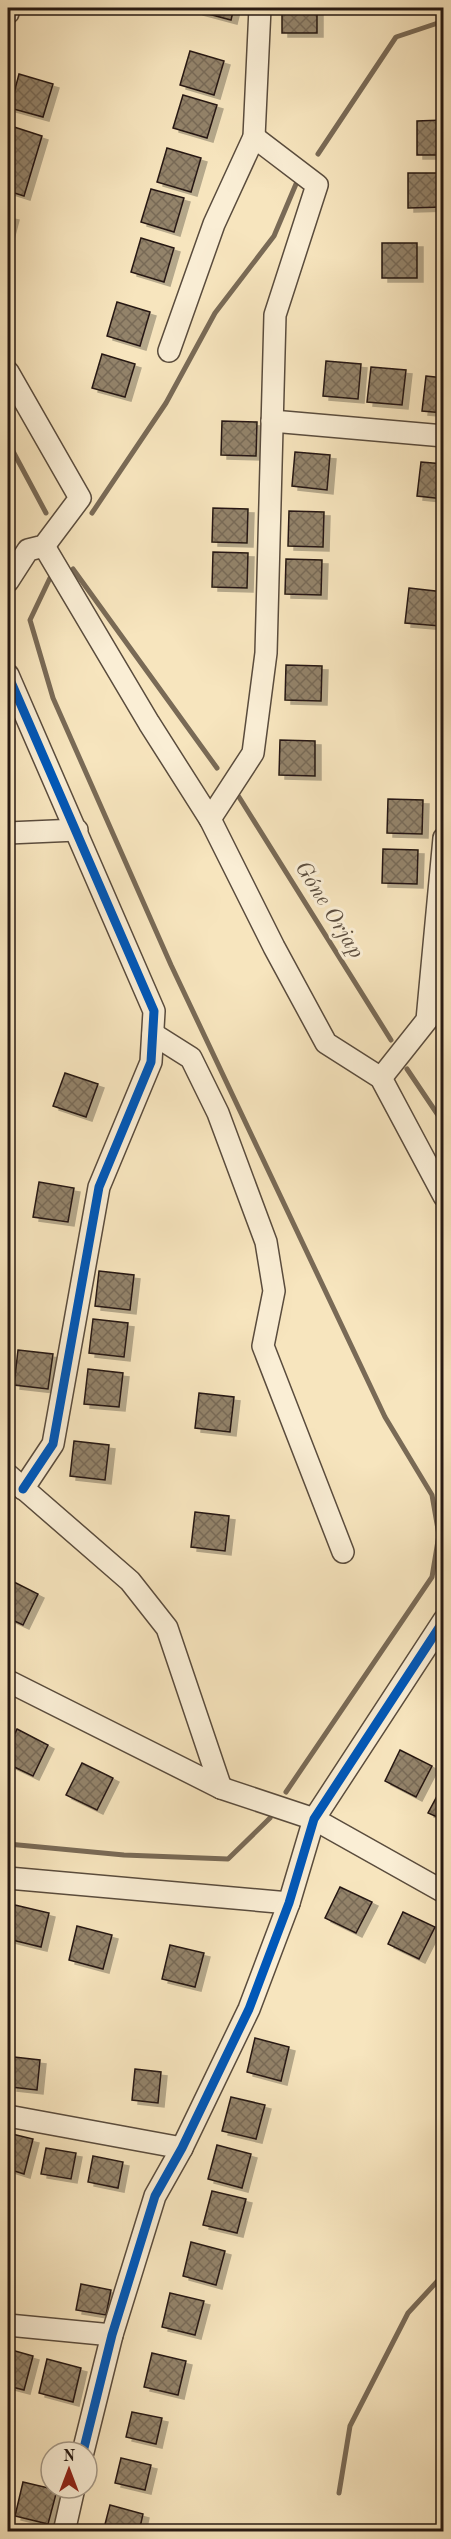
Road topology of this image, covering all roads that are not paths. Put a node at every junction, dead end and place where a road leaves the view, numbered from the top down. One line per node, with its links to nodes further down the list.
1 (9, 8): 3 (street)
2 (260, 8): 4 (street)
3 (8, 13)
4 (254, 136): 5 (street); 7 (street)
5 (169, 351)
6 (8, 372): 9 (street)
7 (272, 421): 8 (street); 12 (street)
8 (444, 436)
9 (44, 546): 10 (street); 12 (street)
10 (8, 581)
11 (8, 675): 13 (street)
12 (210, 819): 17 (street)
13 (76, 830): 14 (street); 16 (street)
14 (8, 833)
15 (444, 838): 17 (street)
16 (153, 1034): 20 (street); 21 (street)
17 (381, 1078): 18 (street)
18 (444, 1196)
19 (8, 1475): 20 (street)
20 (23, 1489): 24 (street)
21 (343, 1552)
22 (444, 1620): 25 (street)
23 (8, 1681): 24 (street)
24 (221, 1788): 25 (street)
25 (314, 1819): 27 (street); 28 (street)
26 (8, 1878): 28 (street)
27 (444, 1893)
28 (289, 1903): 30 (street)
29 (8, 2116): 30 (street)
30 (182, 2148): 32 (street)
31 (8, 2325): 32 (street)
32 (112, 2335): 33 (street)
33 (86, 2440)
34 (71, 2500): 35 (street)
35 (64, 2532)

